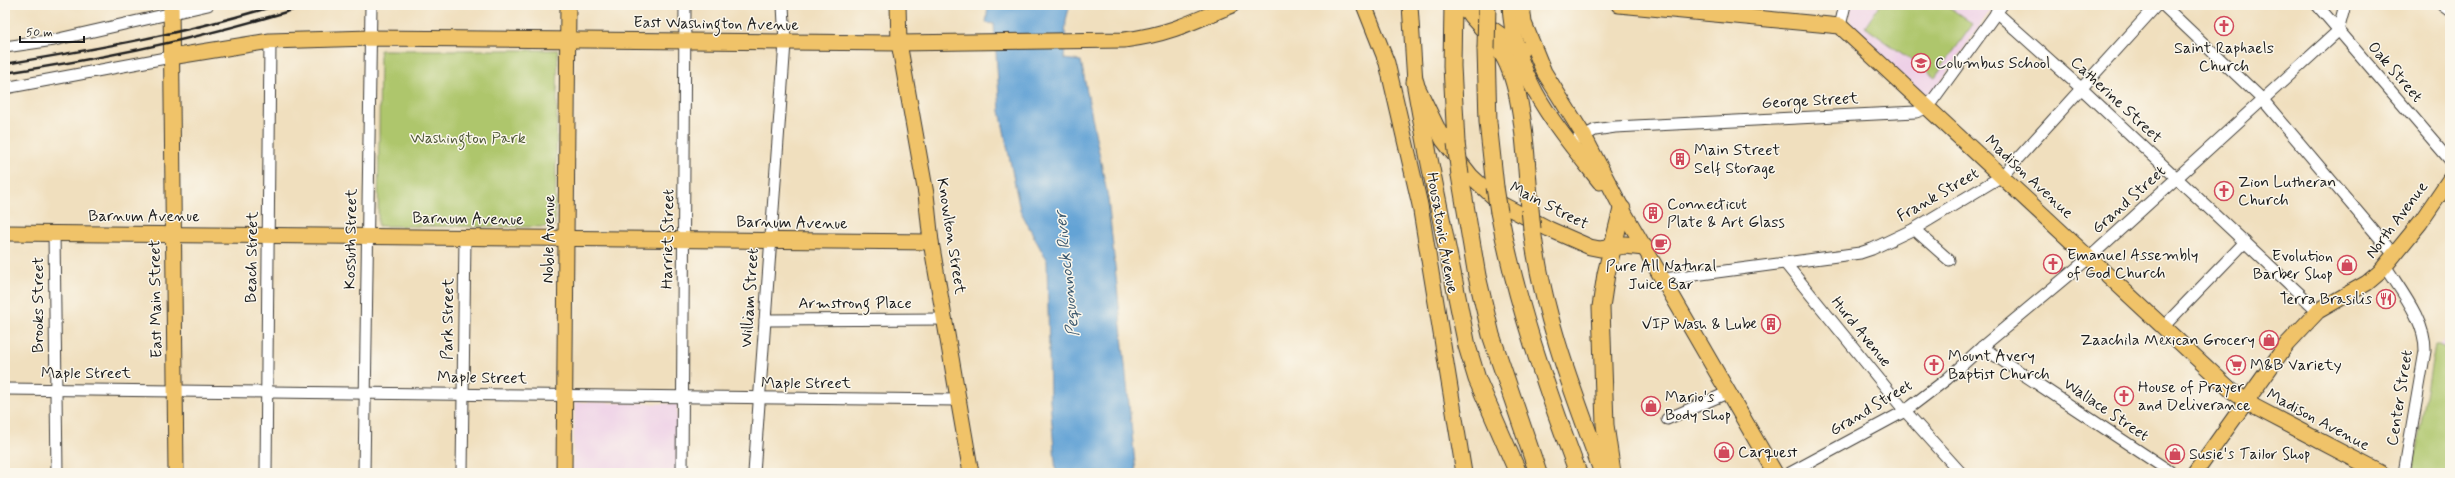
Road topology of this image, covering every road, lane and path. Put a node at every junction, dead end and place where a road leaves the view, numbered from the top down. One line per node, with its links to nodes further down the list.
1 (208, 5): 21 (street)
2 (371, 5): 26 (street, Kossuth Street)
3 (568, 5): 27 (main road, Noble Avenue)
4 (685, 5): 29 (street, Harriet Street)
5 (783, 5): 30 (street, William Street)
6 (898, 5): 31 (main road, Knowlton Street)
7 (1232, 5): 31 (main road, East Washington Avenue)
8 (1364, 5): 95 (main road, Housatonic Avenue)
9 (1410, 5): 36 (main road, Main Street)
10 (1487, 5): 98 (highway, bridge)
11 (1510, 5): 33 (main road)
12 (1522, 5): 35 (main road)
13 (1619, 5): 24 (main road)
14 (1845, 5): 24 (street)
15 (2157, 5): 38 (street, Frank Street)
16 (2163, 5): 39 (street, Center Street)
17 (2317, 5): 25 (street, Oak Street)
18 (2345, 5): 25 (street)
19 (2442, 5): 23 (street)
20 (1999, 9): 38 (street, Catherine Street); 40 (street)
21 (171, 10): 32 (street); 34 (main road, East Main Street)
22 (1458, 10): 33 (main road); 97 (highway, bridge); 99 (highway, bridge)
23 (2450, 11)
24 (1840, 26): 40 (main road, Madison Avenue)
25 (2338, 31): 39 (street, Grand Street); 43 (street, Oak Street)
26 (370, 38): 27 (main road, East Washington Avenue); 28 (main road, East Washington Avenue); 53 (street, Kossuth Street)
27 (569, 40): 29 (main road, East Washington Avenue); 55 (main road, Noble Avenue)
28 (270, 41): 34 (main road, East Washington Avenue); 52 (street, Beach Street)
29 (687, 42): 30 (main road, East Washington Avenue); 56 (street, Harriet Street)
30 (785, 42): 31 (main road, East Washington Avenue); 57 (street, William Street)
31 (899, 43): 58 (main road, Knowlton Street)
32 (5, 47)
33 (1517, 47): 35 (main road); 42 (main road)
34 (171, 57): 37 (street, East Washington Avenue); 51 (main road, East Main Street)
35 (1544, 72): 41 (main road)
36 (1415, 82): 60 (main road, Main Street); 96 (highway)
37 (5, 88)
38 (2082, 89): 44 (street, Frank Street); 45 (street, Catherine Street)
39 (2263, 100): 45 (street, Grand Street); 64 (street, Center Street)
40 (1927, 108): 41 (street, George Street); 44 (main road, Madison Avenue)
41 (1584, 136): 42 (street, George Street); 47 (main road)
42 (1570, 144): 47 (main road)
43 (2450, 160)
44 (2002, 176): 48 (street, Frank Street); 62 (main road, Madison Avenue)
45 (2177, 178): 59 (street, Catherine Street); 62 (street, Grand Street)
46 (2450, 179): 64 (main road, North Avenue)
47 (1622, 209): 60 (highway); 61 (main road)
48 (1914, 229): 63 (street); 65 (street, Frank Street)
49 (5, 233): 50 (main road, Barnum Avenue)
50 (54, 233): 51 (main road, Barnum Avenue); 73 (street, Brooks Street)
51 (173, 234): 52 (main road, Barnum Avenue); 74 (main road, East Main Street)
52 (269, 235): 53 (main road, Barnum Avenue); 75 (street, Beach Street)
53 (366, 236): 54 (main road, Barnum Avenue); 76 (street, Kossuth Street)
54 (465, 237): 55 (main road, Barnum Avenue); 78 (street, Park Street)
55 (567, 237): 56 (main road, Barnum Avenue); 79 (main road, Noble Avenue)
56 (683, 239): 57 (main road, Barnum Avenue); 80 (street, Harriet Street)
57 (770, 241): 58 (main road, Barnum Avenue); 69 (street, William Street)
58 (931, 242): 68 (main road, Knowlton Street)
59 (2245, 242): 67 (street, Catherine Street); 70 (street)
60 (1613, 247): 61 (highway); 100 (highway)
61 (1644, 247): 66 (main road)
62 (2090, 257): 70 (main road, Madison Avenue); 71 (street, Grand Street)
63 (1949, 260)
64 (2390, 261): 67 (main road, North Avenue); 107 (street, Center Street)
65 (1785, 263): 66 (street, Frank Street); 84 (street, Hurd Avenue)
66 (1664, 279): 77 (main road)
67 (2318, 311): 83 (main road, North Avenue)
68 (946, 319): 69 (street, Armstrong Place); 82 (main road, Knowlton Street)
69 (765, 320): 81 (street, William Street)
70 (2164, 326): 83 (main road, Madison Avenue)
71 (1982, 347): 84 (street, Grand Street); 104 (street, Wallace Street)
72 (5, 389): 73 (street, Maple Street)
73 (54, 389): 74 (street, Maple Street); 86 (street, Brooks Street)
74 (175, 390): 75 (street, Maple Street); 87 (main road, East Main Street)
75 (266, 393): 76 (street, Maple Street); 88 (street, Beach Street)
76 (364, 393): 78 (street, Maple Street); 89 (street, Kossuth Street)
77 (1727, 393): 85 (street); 101 (main road)
78 (463, 394): 79 (street, Maple Street); 90 (street, Park Street)
79 (565, 396): 80 (street, Maple Street); 91 (main road, Noble Avenue)
80 (683, 397): 81 (street, Maple Street); 92 (street, Harriet Street)
81 (758, 398): 82 (street, Maple Street); 93 (street, William Street)
82 (958, 400): 94 (main road, Knowlton Street)
83 (2246, 402): 105 (main road, North Avenue); 106 (main road, Madison Avenue)
84 (1905, 411): 102 (street, Grand Street); 103 (street, Hurd Avenue)
85 (1667, 419)
86 (57, 473)
87 (176, 473)
88 (266, 473)
89 (364, 473)
90 (462, 473)
91 (564, 473)
92 (682, 473)
93 (754, 473)
94 (971, 473)
95 (1464, 473)
96 (1518, 473)
97 (1538, 473)
98 (1578, 473)
99 (1603, 473)
100 (1612, 473)
101 (1775, 473)
102 (1790, 473)
103 (1961, 473)
104 (2172, 473)
105 (2194, 473)
106 (2381, 473)
107 (2404, 473)

